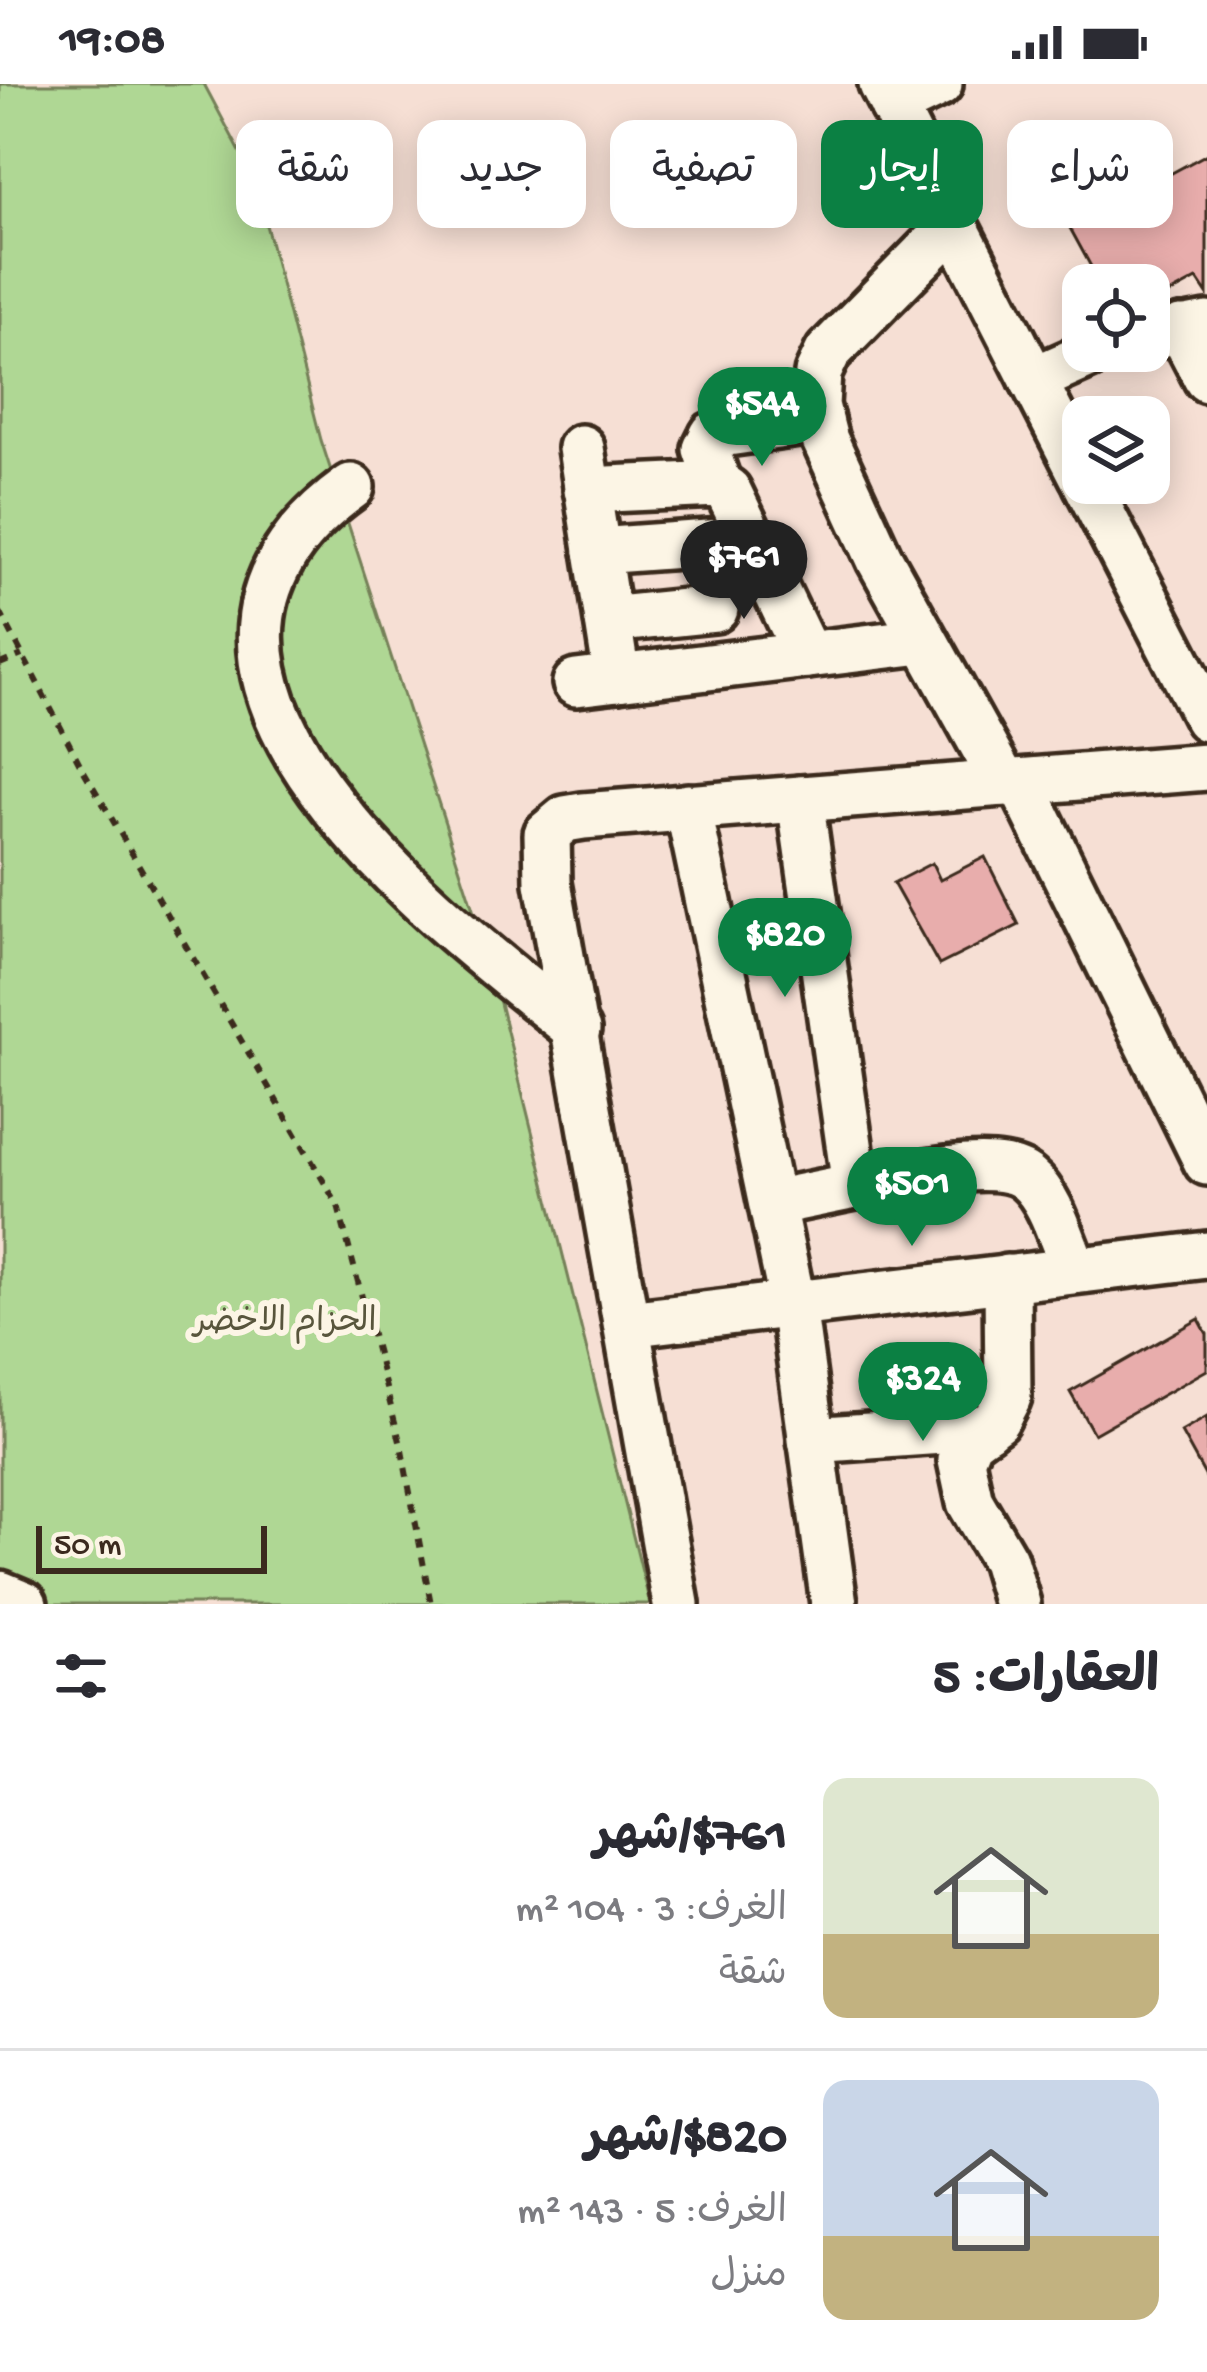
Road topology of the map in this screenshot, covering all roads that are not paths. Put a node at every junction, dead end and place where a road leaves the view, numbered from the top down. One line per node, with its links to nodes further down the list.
1 (939, 84): 2 (street)
2 (888, 95)
3 (949, 228): 9 (street)
4 (954, 228): 7 (street)
5 (1179, 330): 8 (street)
6 (1062, 367): 7 (street)
7 (1033, 380): 10 (street)
8 (1207, 380)
9 (820, 420): 11 (street); 18 (street)
10 (1062, 437)
11 (718, 484): 14 (street); 15 (street)
12 (351, 488): 25 (street)
13 (1096, 504): 20 (street)
14 (752, 540): 15 (street); 19 (street)
15 (597, 550): 17 (street)
16 (715, 609): 17 (street)
17 (608, 620): 19 (street)
18 (922, 640): 19 (street); 22 (street)
19 (807, 655)
20 (1207, 718)
21 (1207, 767): 22 (street)
22 (1012, 782): 23 (street); 26 (street)
23 (800, 799): 24 (street); 27 (street)
24 (688, 807): 25 (street); 28 (street)
25 (577, 1030): 33 (street)
26 (1207, 1162)
27 (855, 1186): 28 (street); 30 (street)
28 (772, 1203): 32 (street)
29 (1207, 1256): 30 (street)
30 (1075, 1270): 31 (street)
31 (1007, 1278): 32 (street); 34 (street)
32 (793, 1304): 33 (street); 35 (street)
33 (627, 1324): 38 (street)
34 (986, 1428): 35 (street); 40 (street)
35 (811, 1440): 39 (street)
36 (0, 1594): 37 (street)
37 (24, 1604)
38 (676, 1604)
39 (834, 1604)
40 (1017, 1604)

